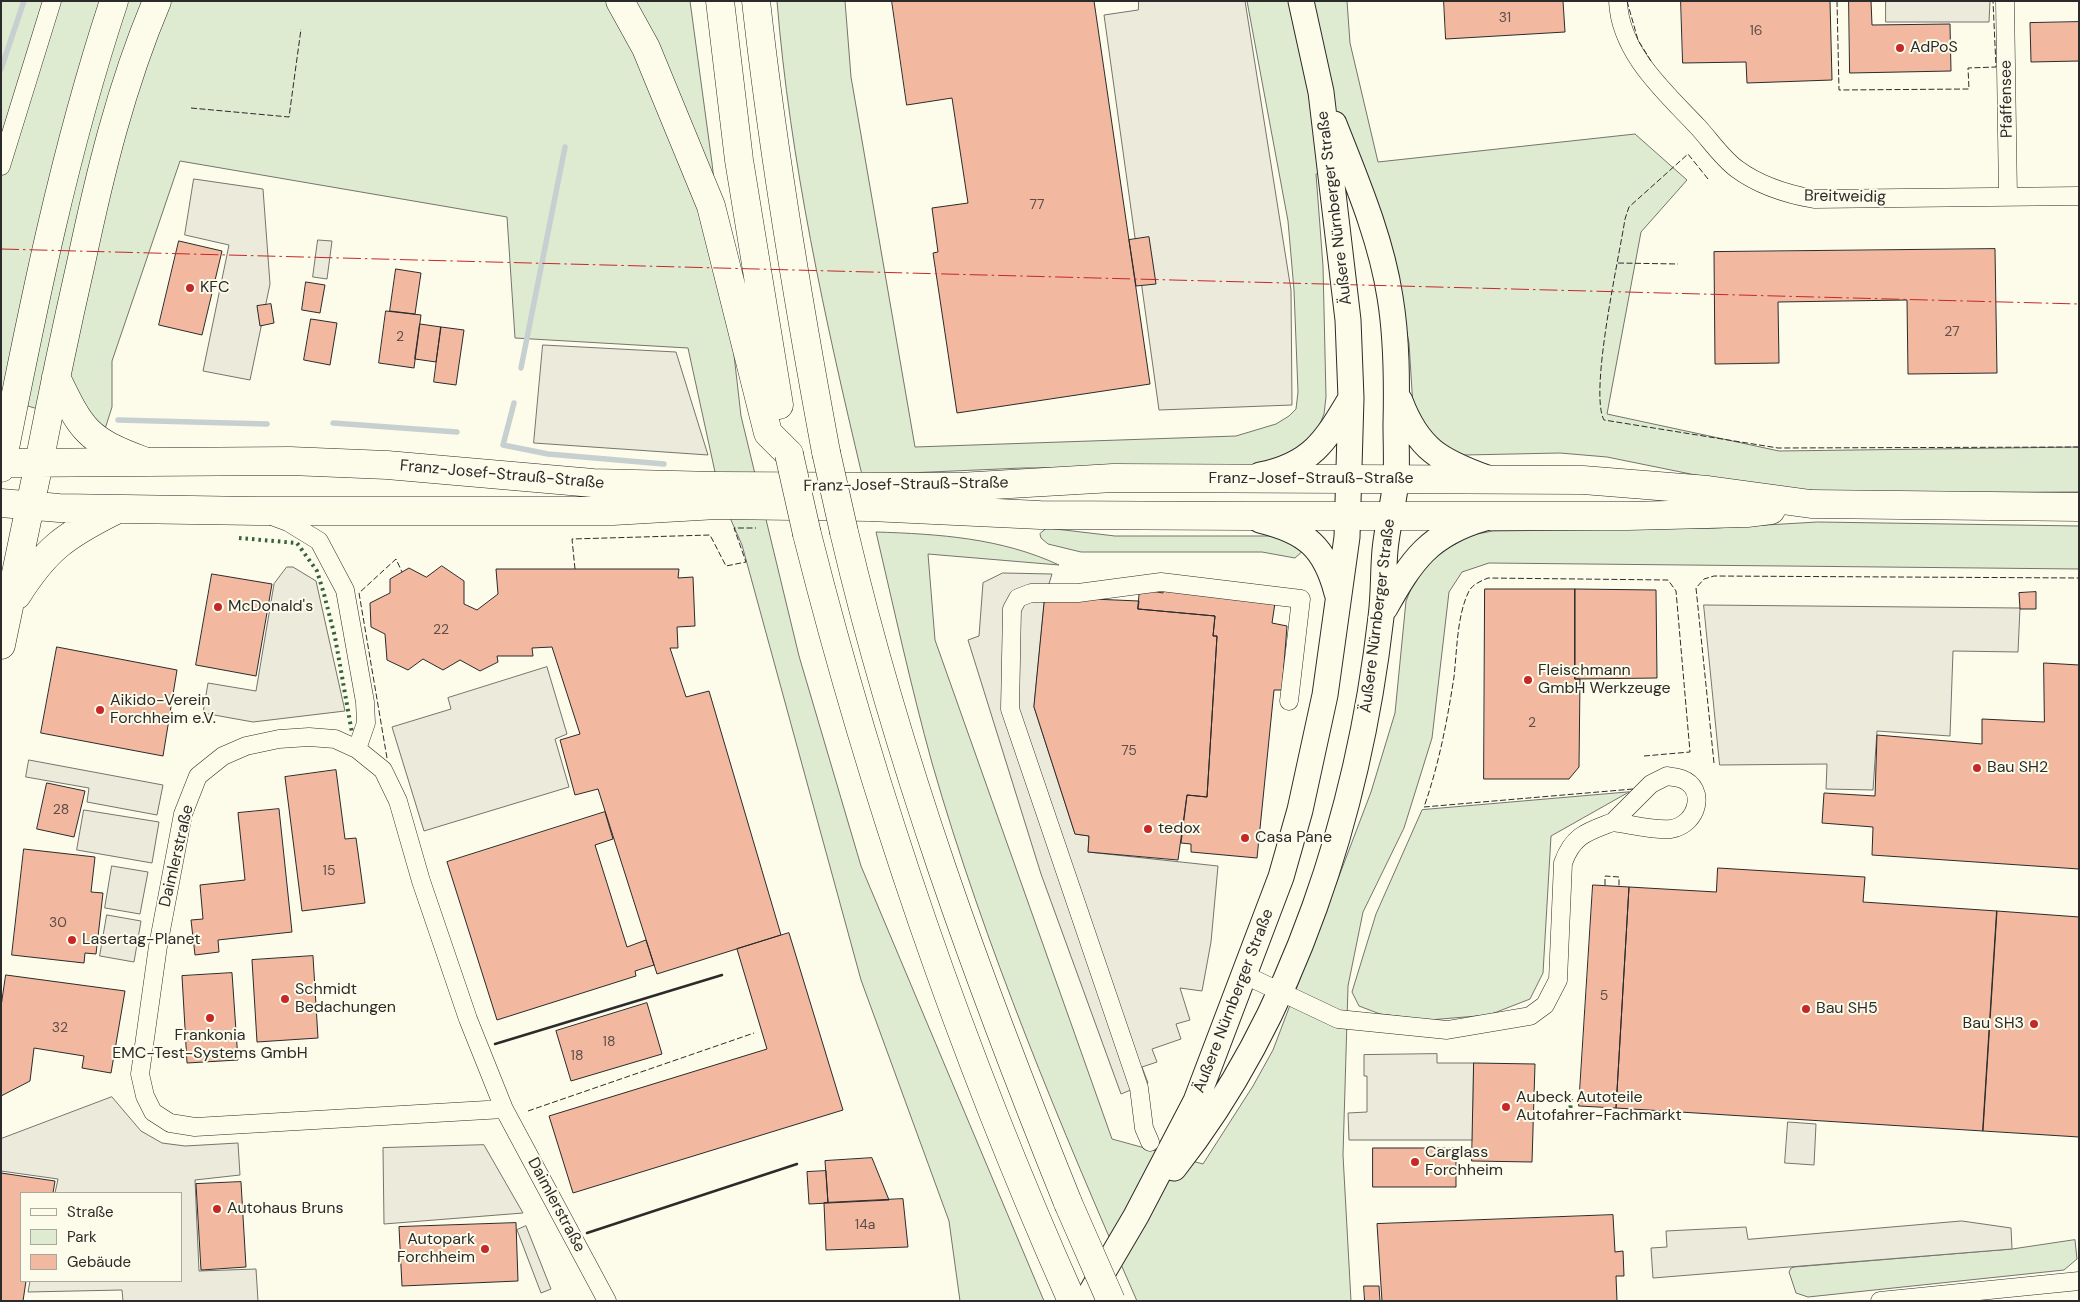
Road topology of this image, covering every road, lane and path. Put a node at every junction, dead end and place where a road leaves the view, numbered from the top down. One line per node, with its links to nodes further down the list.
1 (52, 1): 11 (street)
2 (114, 1): 14 (main road)
3 (620, 1): 19 (main road)
4 (720, 1): 19 (main road)
5 (756, 1): 55 (main road, bridge)
6 (1301, 1): 10 (main road, Äußere Nürnberger Straße)
7 (1618, 1): 13 (street, Breitweidig)
8 (2005, 1): 13 (street, Pfaffensee)
9 (156, 4): 15 (main road)
10 (1321, 92): 16 (main road, Äußere Nürnberger Straße); 17 (main road, Äußere Nürnberger Straße)
11 (1, 166)
12 (2079, 196): 13 (street, Breitweidig)
13 (2008, 197)
14 (20, 375): 18 (main road); 22 (main road)
15 (56, 377): 20 (main road); 21 (main road)
16 (1397, 393): 26 (main road, Äußere Nürnberger Straße); 27 (main road)
17 (1351, 398): 24 (main road); 25 (main road, Äußere Nürnberger Straße)
18 (1, 402)
19 (788, 454): 53 (main road, bridge)
20 (144, 461): 21 (main road, Franz-Josef-Strauß-Straße); 23 (main road, Franz-Josef-Strauß-Straße)
21 (38, 463): 22 (main road, Franz-Josef-Strauß-Straße); 30 (main road)
22 (2, 464)
23 (471, 474): 24 (main road, Franz-Josef-Strauß-Straße); 33 (main road)
24 (1246, 478): 25 (main road, Franz-Josef-Strauß-Straße)
25 (1350, 479): 26 (main road, Franz-Josef-Strauß-Straße); 36 (main road, Äußere Nürnberger Straße)
26 (1396, 479): 27 (main road, Franz-Josef-Strauß-Straße); 37 (main road, Äußere Nürnberger Straße)
27 (1491, 480): 29 (main road, Franz-Josef-Strauß-Straße)
28 (1, 503): 30 (main road, Franz-Josef-Strauß-Straße)
29 (1811, 504): 31 (main road, Franz-Josef-Strauß-Straße); 38 (main road, Franz-Josef-Strauß-Straße)
30 (30, 506): 32 (main road, Franz-Josef-Strauß-Straße); 40 (main road)
31 (2079, 507)
32 (118, 509): 34 (main road, Franz-Josef-Strauß-Straße); 40 (main road)
33 (423, 510): 34 (main road, Franz-Josef-Strauß-Straße); 35 (main road, Franz-Josef-Strauß-Straße)
34 (257, 511): 44 (street)
35 (1246, 516): 36 (main road, Franz-Josef-Strauß-Straße); 39 (main road)
36 (1348, 516): 37 (main road, Franz-Josef-Strauß-Straße); 39 (main road, Äußere Nürnberger Straße)
37 (1391, 516): 38 (main road, Franz-Josef-Strauß-Straße); 41 (main road, Äußere Nürnberger Straße)
38 (1493, 516): 41 (main road)
39 (1339, 600): 46 (main road, Äußere Nürnberger Straße)
40 (9, 607): 42 (main road)
41 (1382, 615): 47 (main road, Äußere Nürnberger Straße)
42 (1, 645)
43 (1289, 701): 49 (street)
44 (357, 749): 48 (street, Daimlerstraße); 48 (street, Daimlerstraße)
45 (1613, 822): 47 (street)
46 (1245, 975): 47 (street); 50 (main road, Äußere Nürnberger Straße)
47 (1282, 992): 50 (main road, Äußere Nürnberger Straße)
48 (504, 1109): 52 (street, Daimlerstraße)
49 (1150, 1142)
50 (1136, 1216): 54 (main road, Äußere Nürnberger Straße)
51 (2079, 1281): 56 (street)
52 (608, 1301)
53 (1072, 1301)
54 (1086, 1301)
55 (1111, 1301)
56 (1880, 1301)

